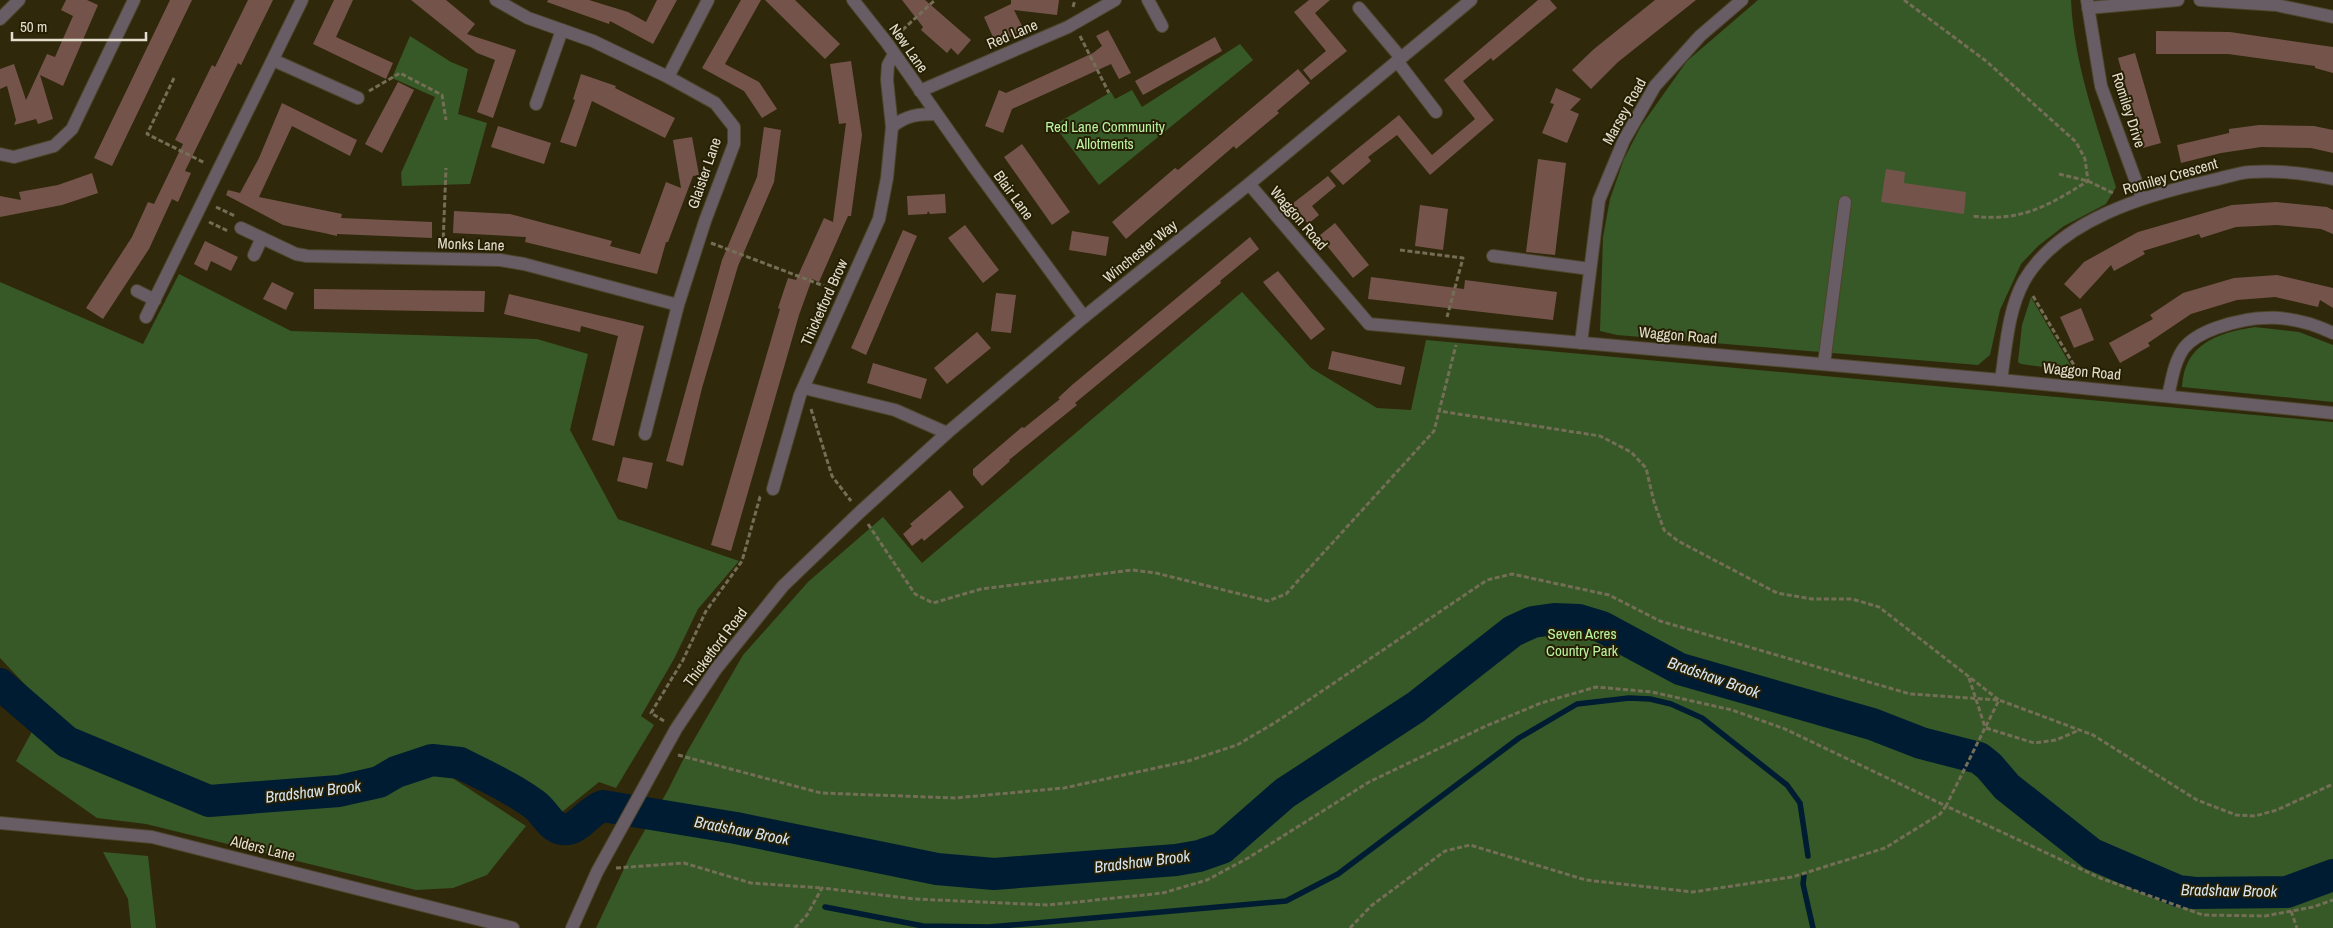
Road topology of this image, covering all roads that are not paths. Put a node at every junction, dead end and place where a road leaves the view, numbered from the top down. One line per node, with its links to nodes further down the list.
1 (19, 0): 16 (street)
2 (134, 0): 29 (street)
3 (302, 0): 20 (street)
4 (496, 0): 18 (street, Glaister Lane)
5 (708, 0): 22 (street)
6 (853, 0): 19 (street, New Lane)
7 (1115, 0): 23 (street, Red Lane)
8 (1148, 0): 17 (street)
9 (1470, 0): 21 (street, Winchester Way)
10 (1742, 0): 38 (street, Marsey Road)
11 (2178, 0): 13 (street)
12 (2200, 0): 15 (street)
13 (2087, 4): 32 (street, Romiley Drive)
14 (1359, 8): 21 (street)
15 (2333, 17)
16 (0, 20)
17 (1162, 26)
18 (562, 30): 22 (street, Glaister Lane); 25 (street)
19 (890, 48): 23 (street, New Lane); 28 (street, Thicketford Brow)
20 (273, 60): 24 (street); 40 (street)
21 (1399, 60): 26 (street); 31 (street, Winchester Way)
22 (668, 76): 41 (street, Glaister Lane)
23 (920, 90): 27 (street, Blair Lane)
24 (358, 98)
25 (536, 104)
26 (1436, 112)
27 (936, 114): 28 (street); 43 (street, Blair Lane)
28 (892, 126): 48 (street, Thicketford Brow)
29 (0, 154)
30 (2333, 179): 32 (street, Romiley Crescent)
31 (1249, 184): 43 (street, Winchester Way); 45 (street, Waggon Road)
32 (2137, 200): 47 (street, Romiley Crescent)
33 (1845, 202): 46 (street)
34 (241, 228): 35 (street, Monks Lane)
35 (262, 238): 36 (street); 41 (street, Monks Lane)
36 (254, 255)
37 (1493, 256): 38 (street)
38 (1590, 268): 45 (street, Marsey Road)
39 (137, 291): 40 (street)
40 (155, 300): 42 (street)
41 (678, 305): 52 (street, Glaister Lane)
42 (146, 317)
43 (1084, 317): 51 (street, Winchester Way)
44 (2333, 333): 49 (street)
45 (1581, 343): 46 (street, Waggon Road)
46 (1824, 364): 47 (street, Waggon Road)
47 (2001, 380): 49 (street, Waggon Road)
48 (802, 392): 51 (street); 53 (street, Thicketford Brow)
49 (2168, 396): 50 (street, Waggon Road)
50 (2333, 414)
51 (947, 433): 56 (street, Thicketford Road)
52 (645, 434)
53 (773, 489)
54 (0, 823): 55 (street, Alders Lane)
55 (513, 928)
56 (572, 928)

